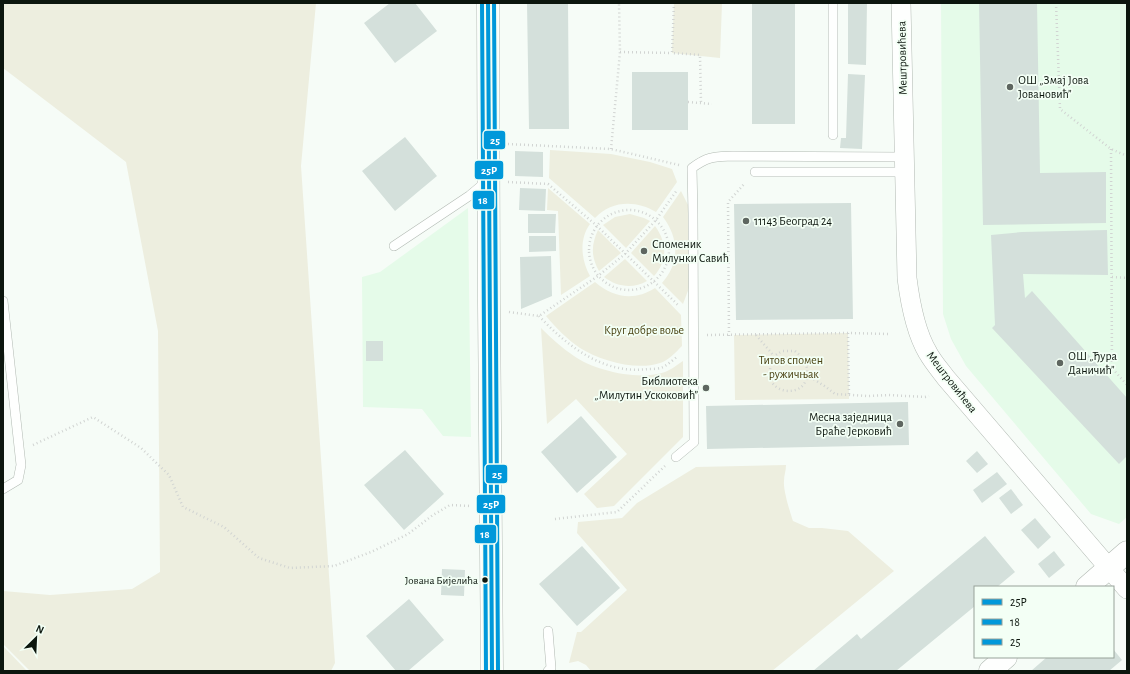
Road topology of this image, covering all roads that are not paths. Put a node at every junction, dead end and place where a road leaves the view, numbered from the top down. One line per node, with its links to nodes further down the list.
1 (488, 3): 7 (street)
2 (833, 3): 4 (lane)
3 (902, 3): 5 (street, Мештровићева)
4 (833, 136)
5 (905, 165): 6 (lane); 10 (lane); 13 (street, Мештровићева)
6 (755, 172)
7 (497, 181): 8 (lane); 18 (street)
8 (394, 246)
9 (3, 301): 11 (lane)
10 (676, 457)
11 (3, 489)
12 (1127, 552): 13 (street)
13 (1108, 568): 14 (street); 15 (street, Мештровићева)
14 (1088, 586)
15 (1127, 589)
16 (548, 631): 19 (lane)
17 (1005, 658): 20 (street)
18 (492, 671)
19 (548, 671)
20 (990, 671)

